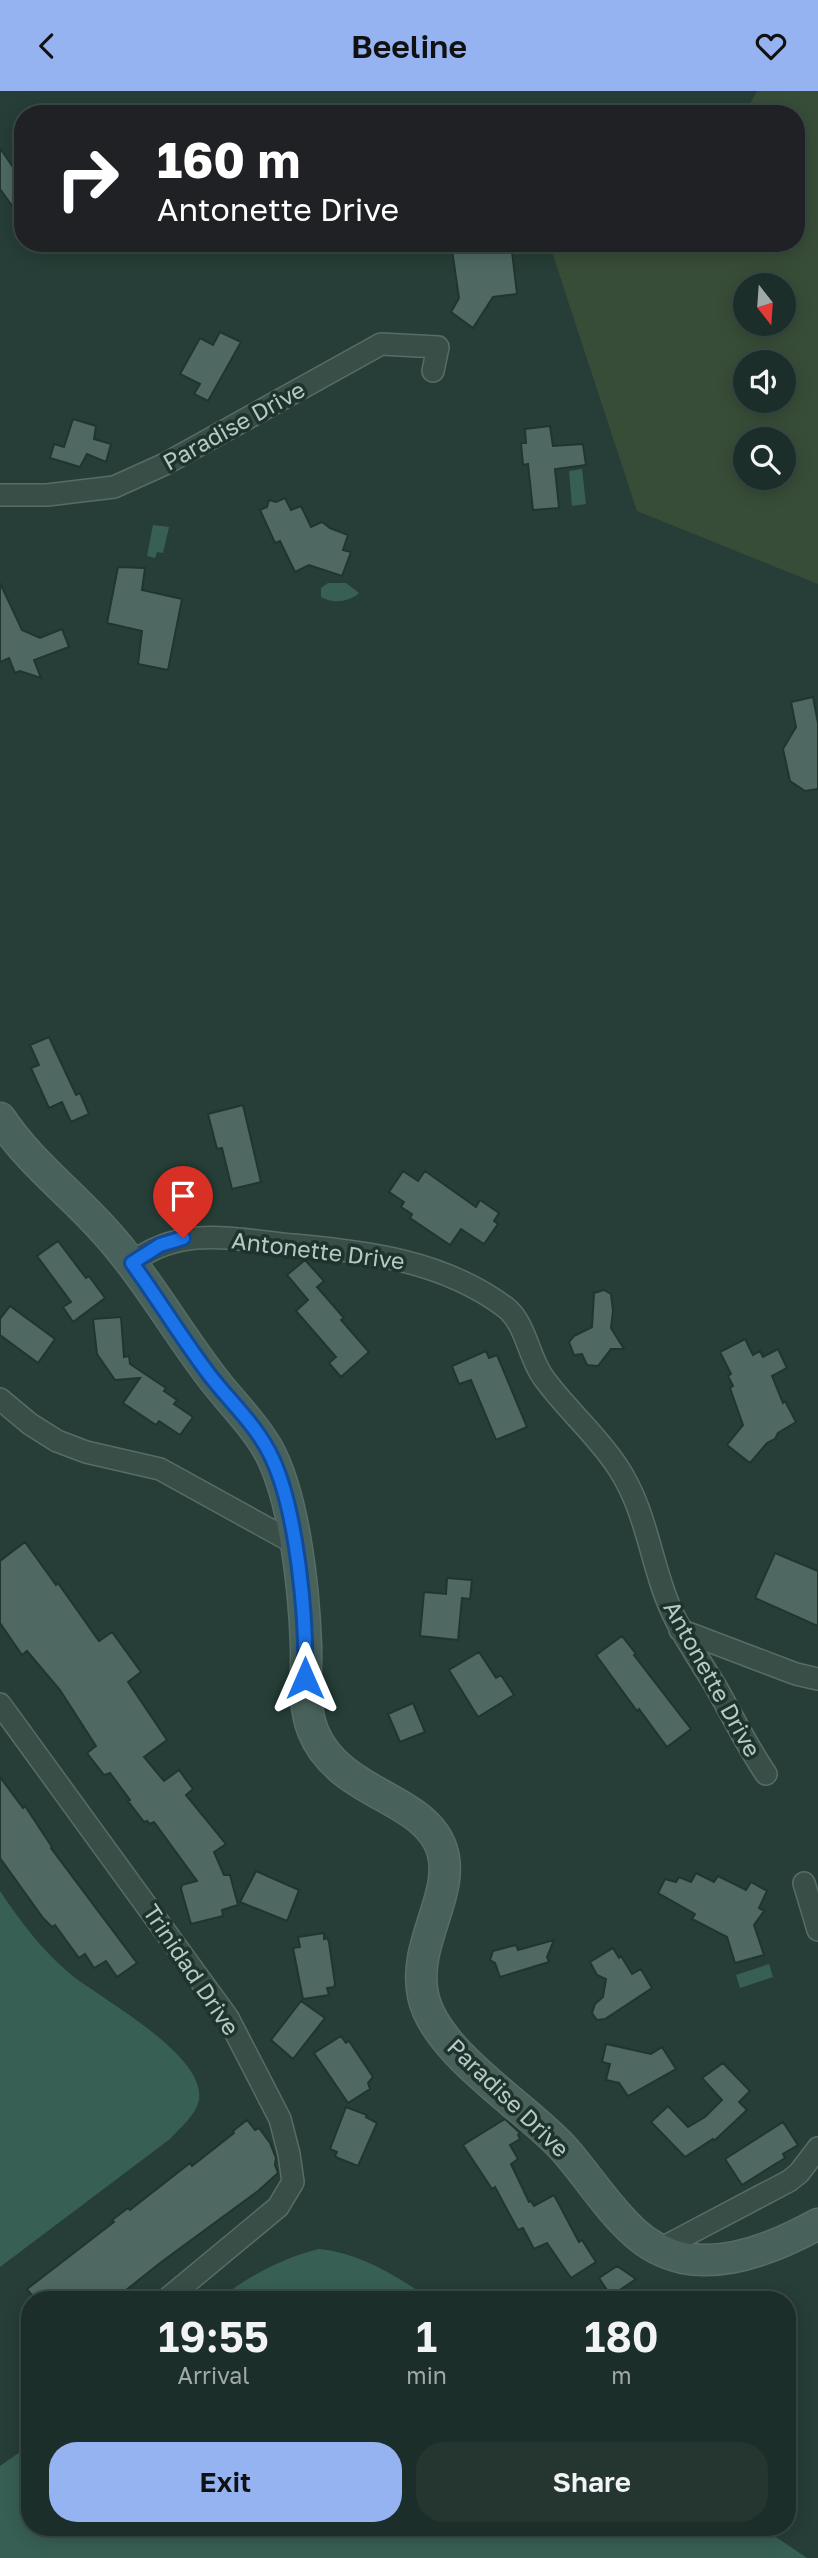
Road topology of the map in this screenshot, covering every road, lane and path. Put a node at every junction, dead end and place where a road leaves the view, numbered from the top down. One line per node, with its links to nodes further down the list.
1 (433, 371): 2 (street, Paradise Drive)
2 (0, 495)
3 (0, 1118): 4 (street, Paradise Drive)
4 (132, 1263): 6 (street, Paradise Drive); 7 (street, Antonette Drive)
5 (0, 1399): 6 (street)
6 (294, 1543): 15 (street, Paradise Drive)
7 (680, 1630): 8 (street); 10 (street, Antonette Drive)
8 (818, 1679)
9 (0, 1704): 16 (street, Trinidad Drive)
10 (766, 1775)
11 (804, 1883): 12 (street)
12 (818, 1930)
13 (818, 2148): 15 (street)
14 (818, 2224): 15 (street, Paradise Drive)
15 (660, 2249)
16 (177, 2291)

